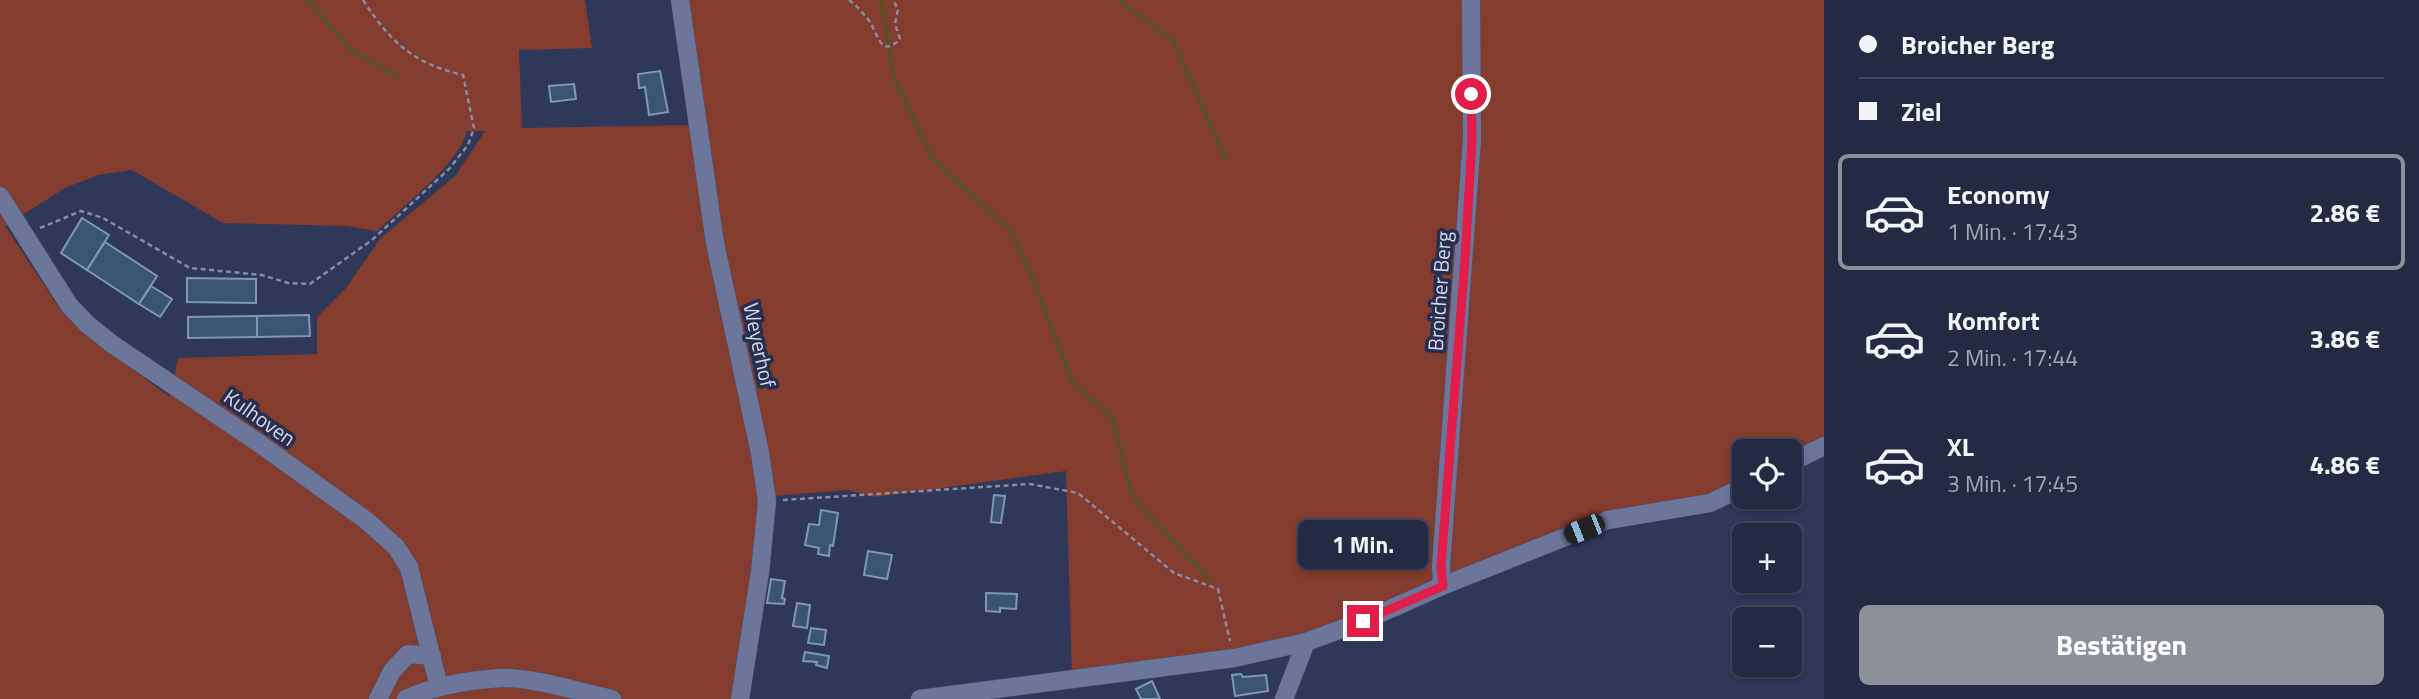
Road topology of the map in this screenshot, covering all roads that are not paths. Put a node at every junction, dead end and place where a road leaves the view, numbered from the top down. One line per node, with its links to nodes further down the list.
1 (680, 0): 14 (street, Weyerhof)
2 (1471, 0): 7 (street, Broicher Berg)
3 (5, 203): 9 (street, Kulhoven)
4 (1824, 446): 5 (street)
5 (1802, 457)
6 (1732, 492): 7 (street)
7 (1443, 586): 8 (street)
8 (1306, 642): 15 (street); 16 (street)
9 (432, 656): 10 (street, Kulhoven); 11 (street)
10 (439, 687): 12 (street); 13 (street)
11 (378, 699)
12 (406, 699)
13 (612, 699)
14 (740, 699)
15 (920, 699)
16 (1284, 699)

